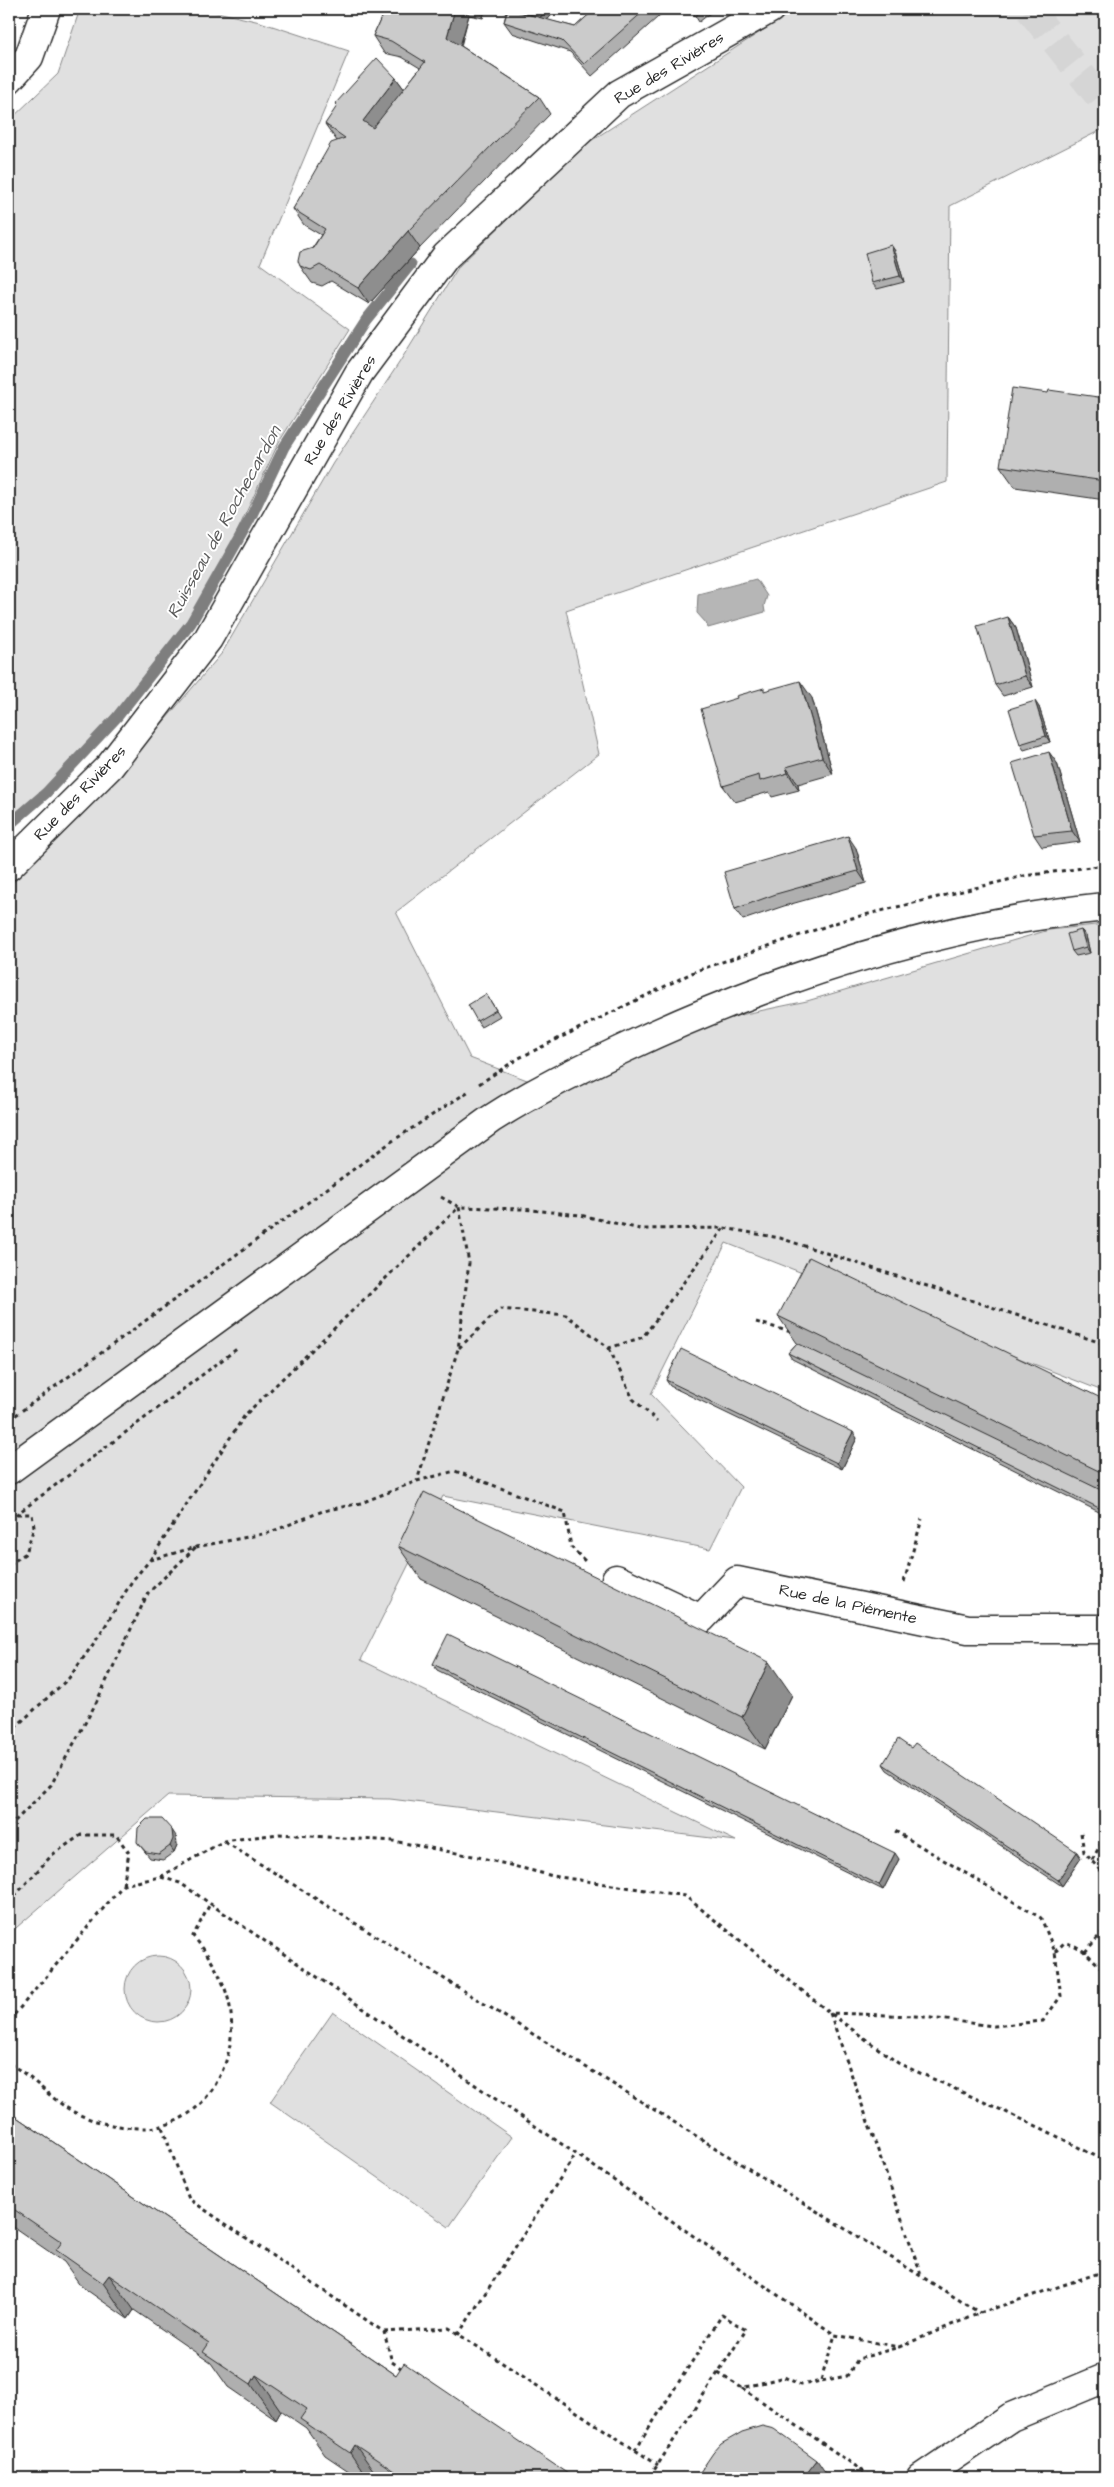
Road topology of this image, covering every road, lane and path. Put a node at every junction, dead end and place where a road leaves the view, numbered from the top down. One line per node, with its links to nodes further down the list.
1 (46, 9): 3 (street)
2 (770, 9): 4 (street, Rue des Rivières)
3 (9, 79)
4 (9, 866)
5 (1105, 907): 18 (street)
6 (439, 1196): 7 (path)
7 (459, 1207): 8 (path); 16 (path); 24 (path)
8 (724, 1228): 9 (path); 15 (path)
9 (832, 1255): 10 (path); 13 (path)
10 (824, 1273)
11 (756, 1322): 12 (path)
12 (798, 1334)
13 (1105, 1344)
14 (240, 1346): 20 (path)
15 (609, 1348): 16 (path); 17 (path)
16 (458, 1349): 19 (path)
17 (656, 1421)
18 (9, 1470)
19 (417, 1482): 23 (path); 26 (path)
20 (17, 1514): 21 (path); 25 (path)
21 (9, 1520)
22 (922, 1520): 27 (path)
23 (196, 1547): 24 (path); 30 (path)
24 (150, 1560): 29 (path)
25 (9, 1566)
26 (616, 1579): 27 (street, Rue de la Piémente)
27 (895, 1614): 28 (street, Rue de la Piémente)
28 (1105, 1629)
29 (9, 1733)
30 (9, 1827)
31 (896, 1832): 42 (path)
32 (1081, 1832): 35 (path)
33 (1105, 1837): 35 (path)
34 (224, 1841): 36 (path); 45 (path); 52 (path)
35 (1092, 1860): 37 (path)
36 (160, 1876): 38 (path); 40 (path)
37 (1105, 1876)
38 (123, 1886): 39 (path); 46 (path)
39 (9, 1902)
40 (210, 1904): 48 (path); 49 (path)
41 (1105, 1929): 43 (path)
42 (1055, 1952): 43 (path); 45 (path)
43 (1085, 1952): 44 (path)
44 (1105, 1972)
45 (830, 2013): 50 (path); 52 (path)
46 (9, 2021)
47 (9, 2064): 48 (path)
48 (162, 2127): 54 (path)
49 (576, 2154): 55 (path); 56 (path)
50 (1105, 2160)
51 (1105, 2272): 53 (path)
52 (922, 2277): 53 (path)
53 (980, 2313): 57 (path)
54 (384, 2332): 55 (path); 58 (path)
55 (458, 2334): 63 (path)
56 (835, 2335): 57 (path); 61 (path)
57 (899, 2347): 61 (path)
58 (408, 2373)
59 (718, 2373): 62 (path); 63 (path); 64 (path)
60 (1105, 2378): 67 (street)
61 (821, 2381): 62 (path)
62 (742, 2388): 66 (path)
63 (635, 2450): 64 (path)
64 (658, 2465): 65 (path)
65 (649, 2478)
66 (873, 2478)
67 (921, 2478)

